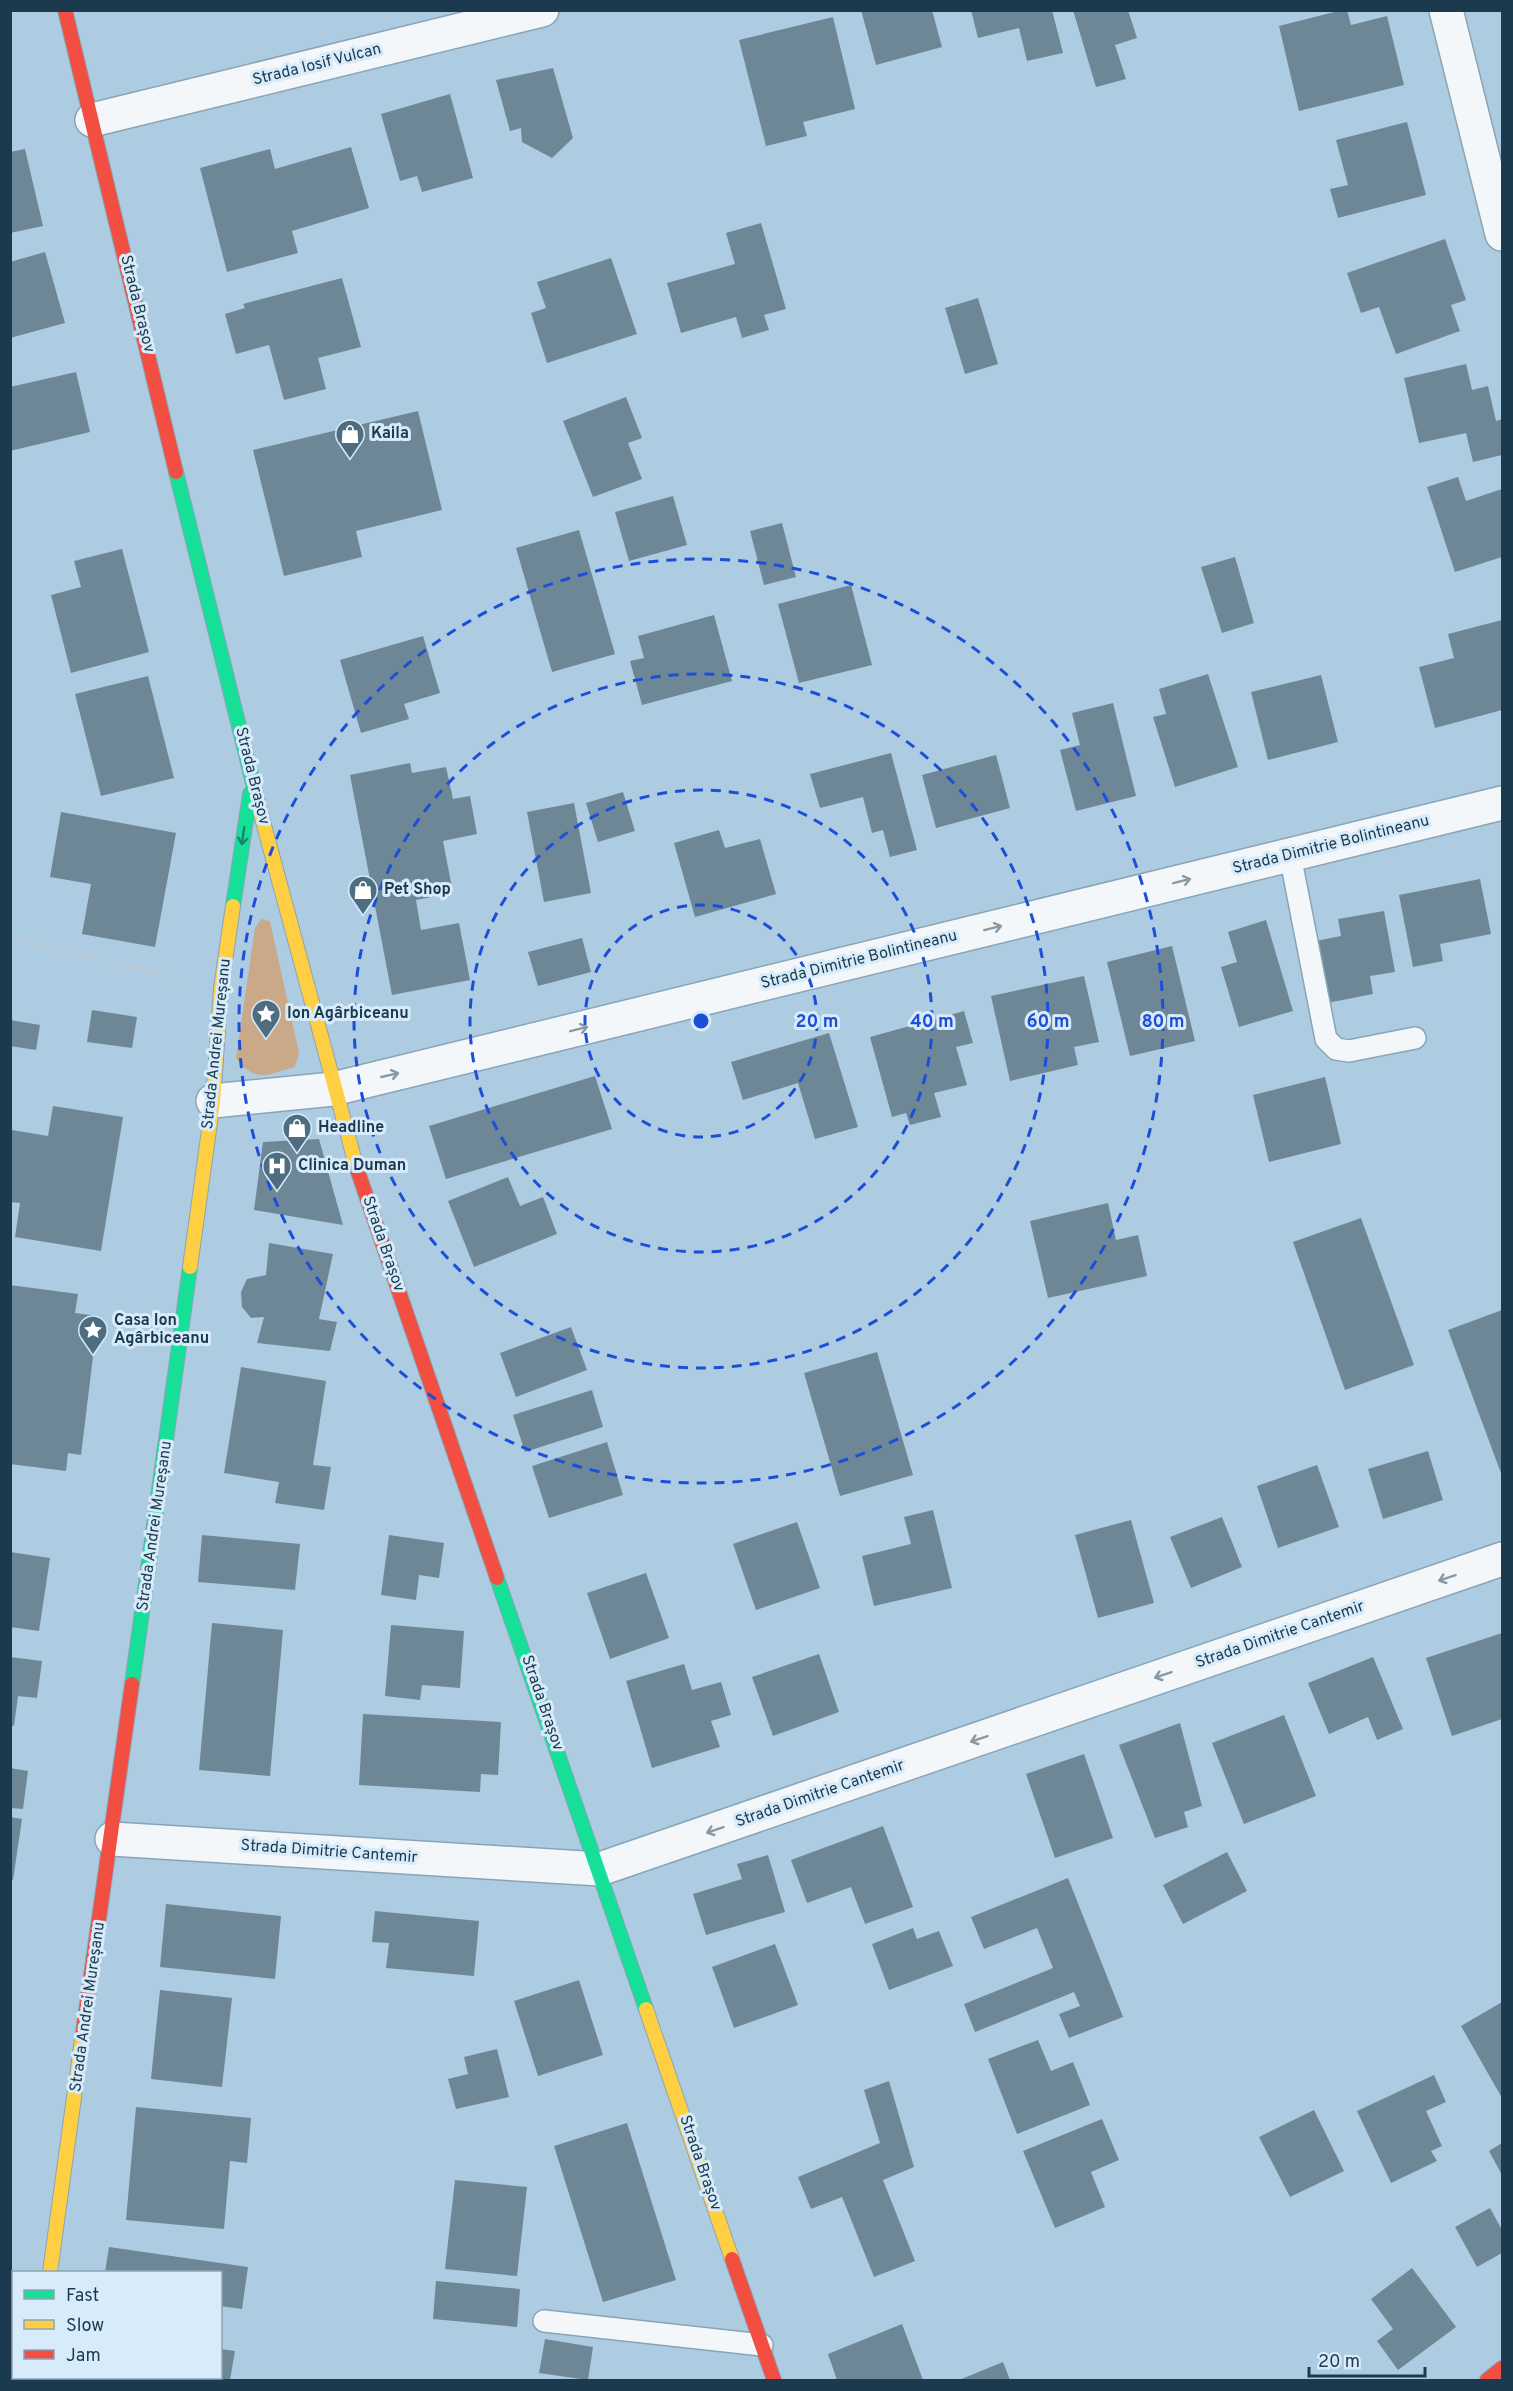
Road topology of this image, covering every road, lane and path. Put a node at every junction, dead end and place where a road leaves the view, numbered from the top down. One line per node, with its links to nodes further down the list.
1 (65, 10): 4 (street, Strada Brașov)
2 (542, 10): 4 (street, Strada Iosif Vulcan)
3 (1446, 10): 5 (street)
4 (92, 120): 6 (street, Strada Brașov)
5 (1503, 234)
6 (252, 778): 10 (street, Strada Andrei Mureșanu, one-way to 10); 12 (street, Strada Brașov)
7 (1503, 803): 8 (street, Strada Dimitrie Bolintineanu)
8 (1290, 855): 11 (lane); 12 (street, Strada Dimitrie Bolintineanu, one-way to 8)
9 (10, 938): 10 (path)
10 (221, 988): 13 (street, Strada Andrei Mureșanu)
11 (1415, 1038)
12 (333, 1089): 13 (street, Strada Dimitrie Bolintineanu); 16 (street, Strada Brașov)
13 (213, 1101): 15 (street, Strada Andrei Mureșanu)
14 (1503, 1559): 16 (street, Strada Dimitrie Cantemir, one-way to 16)
15 (112, 1839): 16 (street, Strada Dimitrie Cantemir); 17 (street, Strada Andrei Mureșanu)
16 (600, 1869): 19 (street, Strada Brașov)
17 (50, 2271)
18 (544, 2321): 19 (lane)
19 (762, 2345): 21 (street, Strada Brașov)
20 (1503, 2368): 22 (street)
21 (774, 2380)
22 (1487, 2380)

